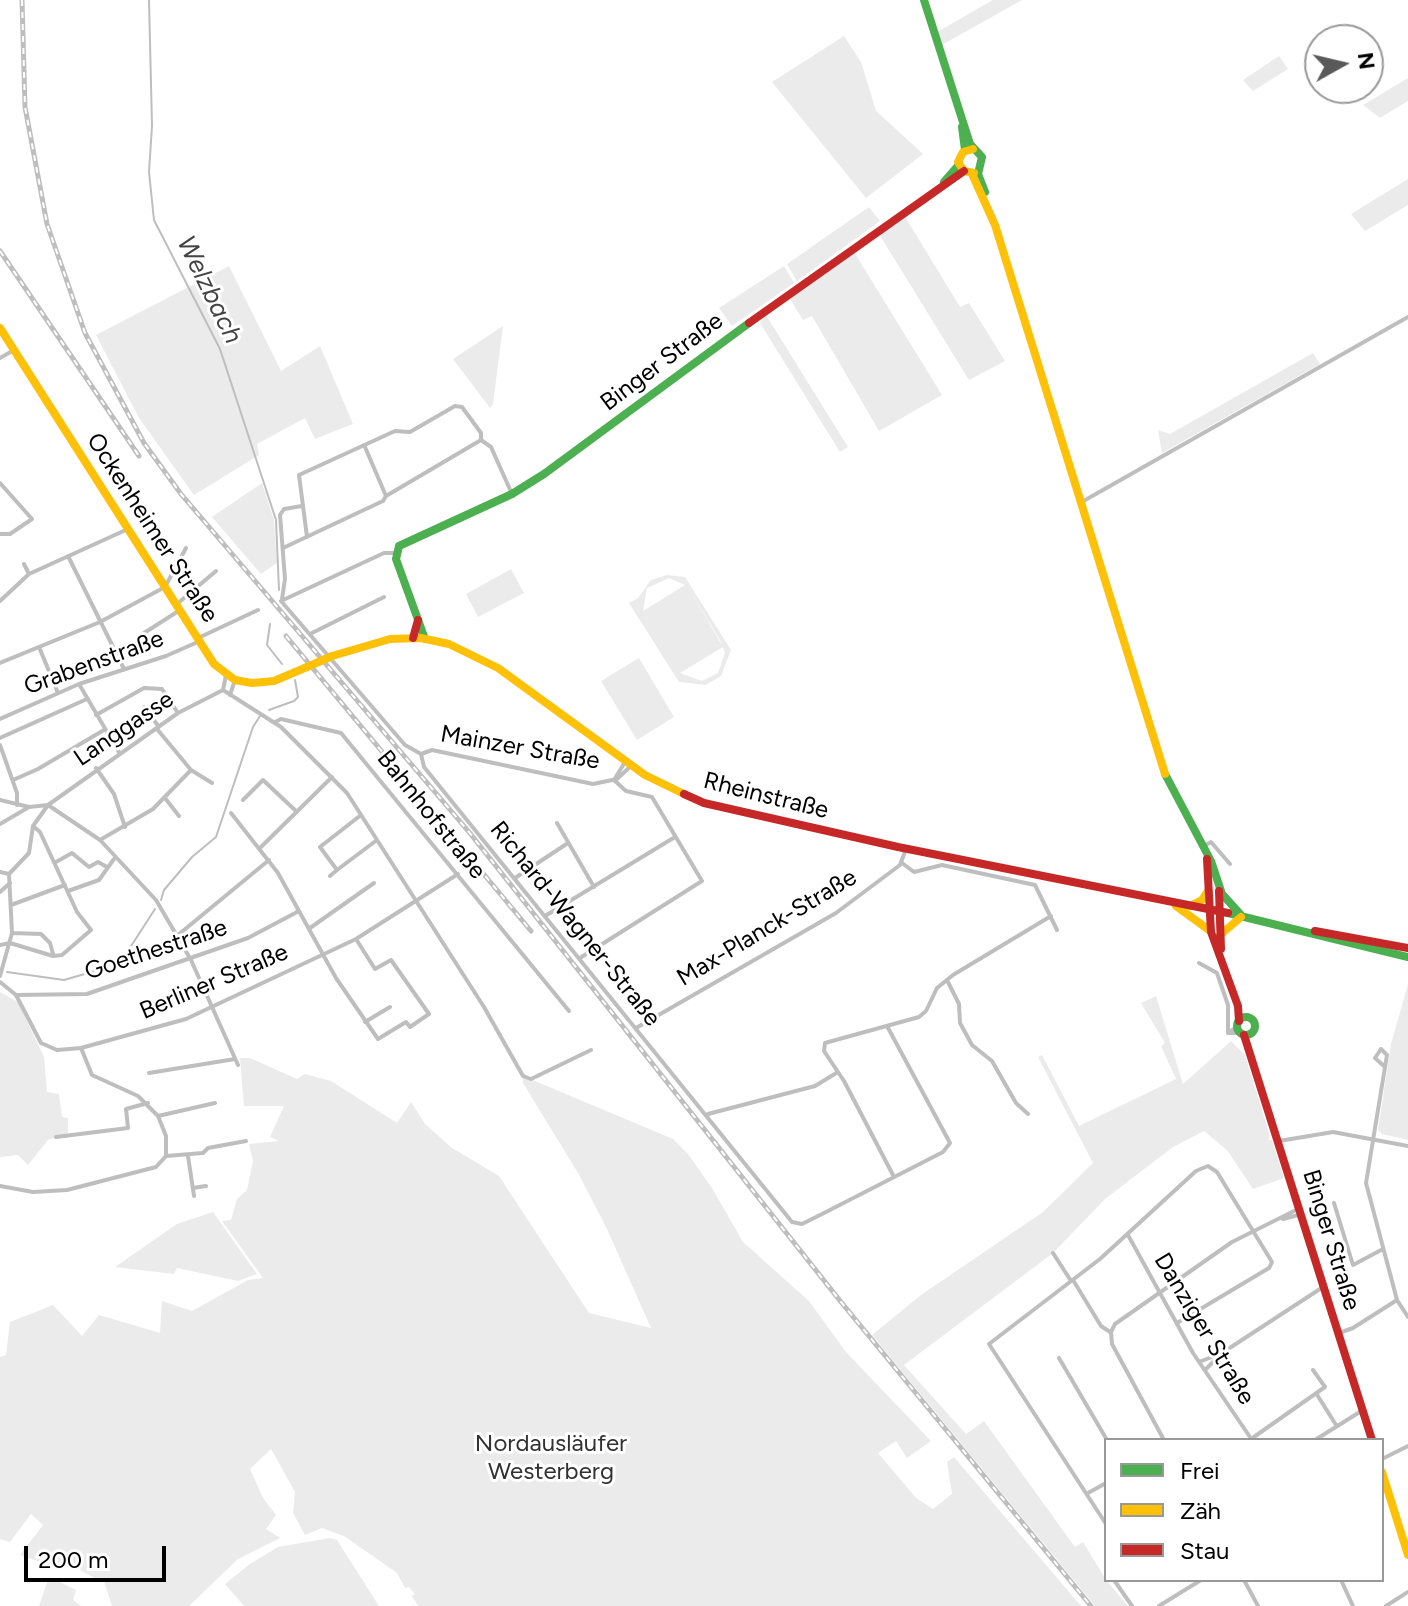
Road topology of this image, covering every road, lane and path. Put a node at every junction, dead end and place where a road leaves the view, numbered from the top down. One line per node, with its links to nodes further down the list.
1 (924, 0): 2 (main road)
2 (969, 149): 3 (main road); 3 (main road)
3 (968, 170): 12 (main road, Binger Straße); 14 (main road)
4 (1408, 317): 14 (street)
5 (0, 328): 6 (main road, Ockenheimer Straße)
6 (14, 350): 7 (street); 16 (main road, Ockenheimer Straße)
7 (0, 358)
8 (481, 440): 9 (street); 12 (street); 13 (street)
9 (365, 447): 13 (street); 15 (street)
10 (0, 483): 11 (street)
11 (3, 491): 17 (street)
12 (512, 494): 21 (main road, Binger Straße)
13 (386, 496): 18 (street)
14 (1080, 503): 84 (main road)
15 (302, 506): 18 (street); 20 (street)
16 (128, 529): 22 (street); 26 (main road, Ockenheimer Straße)
17 (0, 534)
18 (307, 537): 20 (street)
19 (186, 548): 26 (street)
20 (283, 548): 29 (street)
21 (396, 553): 29 (street, Binger Straße); 32 (main road)
22 (68, 556): 25 (street); 33 (street)
23 (24, 564): 25 (street)
24 (216, 571): 30 (street)
25 (29, 574): 28 (street)
26 (165, 587): 30 (main road, Ockenheimer Straße); 33 (street)
27 (384, 597): 34 (street)
28 (0, 601)
29 (281, 601): 34 (street, Richard-Wagner-Straße)
30 (179, 607): 35 (street); 37 (main road, Ockenheimer Straße)
31 (258, 610): 37 (street, Grabenstraße)
32 (418, 617): 36 (main road); 38 (main road)
33 (100, 622): 39 (street); 41 (street)
34 (310, 634): 58 (street, Richard-Wagner-Straße)
35 (141, 635)
36 (413, 638): 38 (main road, Rheinstraße); 42 (main road, Rheinstraße, bridge)
37 (199, 639): 41 (street, Grabenstraße); 42 (main road, Ockenheimer Straße)
38 (425, 639): 59 (main road, Rheinstraße)
39 (39, 647): 40 (street); 45 (street)
40 (0, 663)
41 (124, 669): 43 (street, Grabenstraße)
42 (230, 678): 44 (street); 46 (street)
43 (79, 684): 45 (street, Grabenstraße); 47 (street)
44 (223, 690): 46 (street, Bahnhofstraße); 49 (street, Langgasse)
45 (58, 693): 51 (street, Grabenstraße)
46 (231, 697): 52 (street, Bahnhofstraße)
47 (87, 699): 50 (street); 55 (street)
48 (144, 707): 53 (street)
49 (178, 713): 50 (street); 53 (street, Langgasse)
50 (96, 715): 54 (street)
51 (0, 719)
52 (275, 722): 62 (street); 96 (street, Bahnhofstraße)
53 (158, 728): 57 (street, Langgasse); 61 (street)
54 (104, 730): 57 (street); 63 (street)
55 (0, 738)
56 (0, 745): 63 (street)
57 (120, 754): 60 (street, Langgasse)
58 (421, 754): 64 (street, Mainzer Straße); 98 (street, Richard-Wagner-Straße)
59 (628, 764): 64 (street, Mainzer Straße); 86 (main road, Rheinstraße)
60 (96, 768): 70 (street, Langgasse); 79 (street)
61 (191, 770): 65 (street); 66 (street)
62 (332, 777): 72 (street); 74 (street)
63 (13, 780): 69 (street)
64 (614, 780): 80 (street, Mainzer Straße)
65 (212, 783)
66 (165, 798): 75 (street); 79 (street)
67 (0, 800): 69 (street)
68 (243, 800): 72 (street)
69 (17, 805): 71 (street)
70 (48, 805): 71 (street); 78 (street); 82 (street)
71 (29, 807): 77 (street)
72 (297, 812): 85 (street)
73 (231, 813): 85 (street)
74 (361, 815): 81 (street); 93 (street)
75 (179, 816)
76 (557, 823): 83 (street)
77 (0, 824)
78 (33, 826): 89 (street); 95 (street)
79 (125, 827): 82 (street)
80 (675, 837): 102 (street); 127 (street)
81 (377, 839): 93 (street); 105 (street)
82 (100, 840): 87 (street)
83 (568, 843): 98 (street); 102 (street)
84 (1203, 847): 91 (street); 101 (main road)
85 (260, 848): 88 (street)
86 (906, 849): 90 (street); 106 (main road, Rheinstraße)
87 (114, 859): 92 (street); 119 (street)
88 (269, 860): 109 (street); 119 (street)
89 (56, 862): 92 (street); 103 (street)
90 (902, 863): 112 (street); 139 (street, Max-Planck-Straße)
91 (1230, 864)
92 (107, 867): 103 (street)
93 (337, 870): 97 (street)
94 (0, 872): 95 (street)
95 (9, 874): 99 (street)
96 (458, 874): 105 (street, Berliner Straße); 136 (street, Bahnhofstraße)
97 (330, 876)
98 (515, 878): 111 (street, Richard-Wagner-Straße)
99 (11, 882): 104 (street); 107 (street)
100 (374, 883): 114 (street)
101 (1215, 884): 108 (main road); 110 (main road); 113 (main road)
102 (594, 887): 111 (street)
103 (67, 888): 107 (street); 125 (street)
104 (0, 892)
105 (415, 901): 120 (street, Berliner Straße); 142 (street)
106 (1171, 903): 108 (main road, Rheinstraße); 118 (main road)
107 (11, 905): 117 (street)
108 (1190, 906): 110 (main road, Rheinstraße)
109 (299, 911): 114 (street); 128 (street, Goethestraße)
110 (1214, 911): 113 (main road, Rheinstraße); 118 (main road)
111 (545, 916): 127 (street, Richard-Wagner-Straße)
112 (1051, 916): 116 (street); 131 (street)
113 (1242, 916): 115 (main road, Rheinstraße); 118 (main road)
114 (310, 928): 124 (street)
115 (1298, 929): 123 (main road); 126 (main road)
116 (1057, 930)
117 (12, 933): 121 (street); 125 (street)
118 (1215, 933): 140 (main road)
119 (178, 935): 128 (street)
120 (356, 939): 124 (street, Berliner Straße); 137 (street)
121 (10, 943): 122 (street); 125 (street); 130 (street)
122 (0, 945)
123 (1408, 948)
124 (325, 954): 134 (street, Berliner Straße); 137 (street)
125 (53, 956)
126 (1408, 957)
127 (579, 958): 139 (street, Richard-Wagner-Straße)
128 (191, 960): 133 (street, Goethestraße); 134 (street)
129 (1199, 963): 140 (street)
130 (0, 976)
131 (947, 980): 138 (street); 149 (street)
132 (0, 982): 133 (street, Berliner Straße)
133 (16, 995): 141 (street, Berliner Straße)
134 (213, 1005): 141 (street, Berliner Straße); 145 (street)
135 (390, 1007): 137 (street)
136 (569, 1011)
137 (365, 1022)
138 (887, 1026): 144 (street); 158 (street)
139 (636, 1028): 148 (street, Richard-Wagner-Straße)
140 (1243, 1028): 154 (main road, Binger Straße)
141 (81, 1048): 146 (street)
142 (591, 1050)
143 (1385, 1067): 152 (street)
144 (839, 1072): 148 (street); 158 (street)
145 (149, 1073)
146 (148, 1103): 150 (street); 151 (street)
147 (215, 1103): 150 (street)
148 (708, 1114): 158 (street, Richard-Wagner-Straße)
149 (1028, 1114)
150 (158, 1116): 156 (street)
151 (56, 1137)
152 (1372, 1138): 154 (street); 155 (street); 167 (street)
153 (246, 1141): 157 (street)
154 (1279, 1141): 164 (main road, Binger Straße)
155 (1408, 1146)
156 (166, 1156): 157 (street); 159 (street)
157 (188, 1156): 161 (street)
158 (894, 1177)
159 (0, 1186)
160 (206, 1186): 161 (street)
161 (193, 1188): 162 (street)
162 (194, 1196)
163 (1334, 1203): 167 (street)
164 (1301, 1210): 165 (street); 170 (main road, Binger Straße)
165 (1255, 1231): 166 (street); 171 (street); 174 (street)
166 (1128, 1235): 169 (street); 171 (street, Danziger Straße)
167 (1383, 1249): 172 (street)
168 (1053, 1253): 169 (street)
169 (1072, 1280): 175 (street); 195 (street)
170 (1324, 1286): 176 (main road, Binger Straße); 177 (street)
171 (1159, 1291): 174 (street, Danziger Straße); 175 (street)
172 (1397, 1300): 173 (street); 176 (street)
173 (1408, 1317)
174 (1177, 1323): 179 (street, Danziger Straße)
175 (1111, 1332): 186 (street)
176 (1339, 1333): 183 (main road, Binger Straße)
177 (1222, 1353): 179 (street); 180 (street)
178 (1059, 1358): 185 (street)
179 (1199, 1362): 180 (street, Danziger Straße)
180 (1205, 1370): 187 (street, Danziger Straße)
181 (1313, 1370): 182 (street)
182 (1316, 1393): 184 (street); 188 (street)
183 (1363, 1410): 184 (street); 190 (main road, Binger Straße)
184 (1336, 1426): 189 (street)
185 (1106, 1438)
186 (1163, 1438)
187 (1251, 1438)
188 (1253, 1438)
189 (1318, 1438)
190 (1371, 1438)
191 (1408, 1446): 192 (street)
192 (1384, 1458)
193 (1384, 1478): 197 (main road)
194 (1104, 1484): 195 (street)
195 (1088, 1493): 196 (street)
196 (1104, 1521)
197 (1408, 1555)
198 (1115, 1582): 204 (street)
199 (1198, 1582): 203 (street)
200 (1245, 1582): 205 (street)
201 (1342, 1582): 206 (street)
202 (1408, 1592): 207 (street)
203 (1163, 1605)
204 (1132, 1606)
205 (1258, 1606)
206 (1353, 1606)
207 (1386, 1606)

